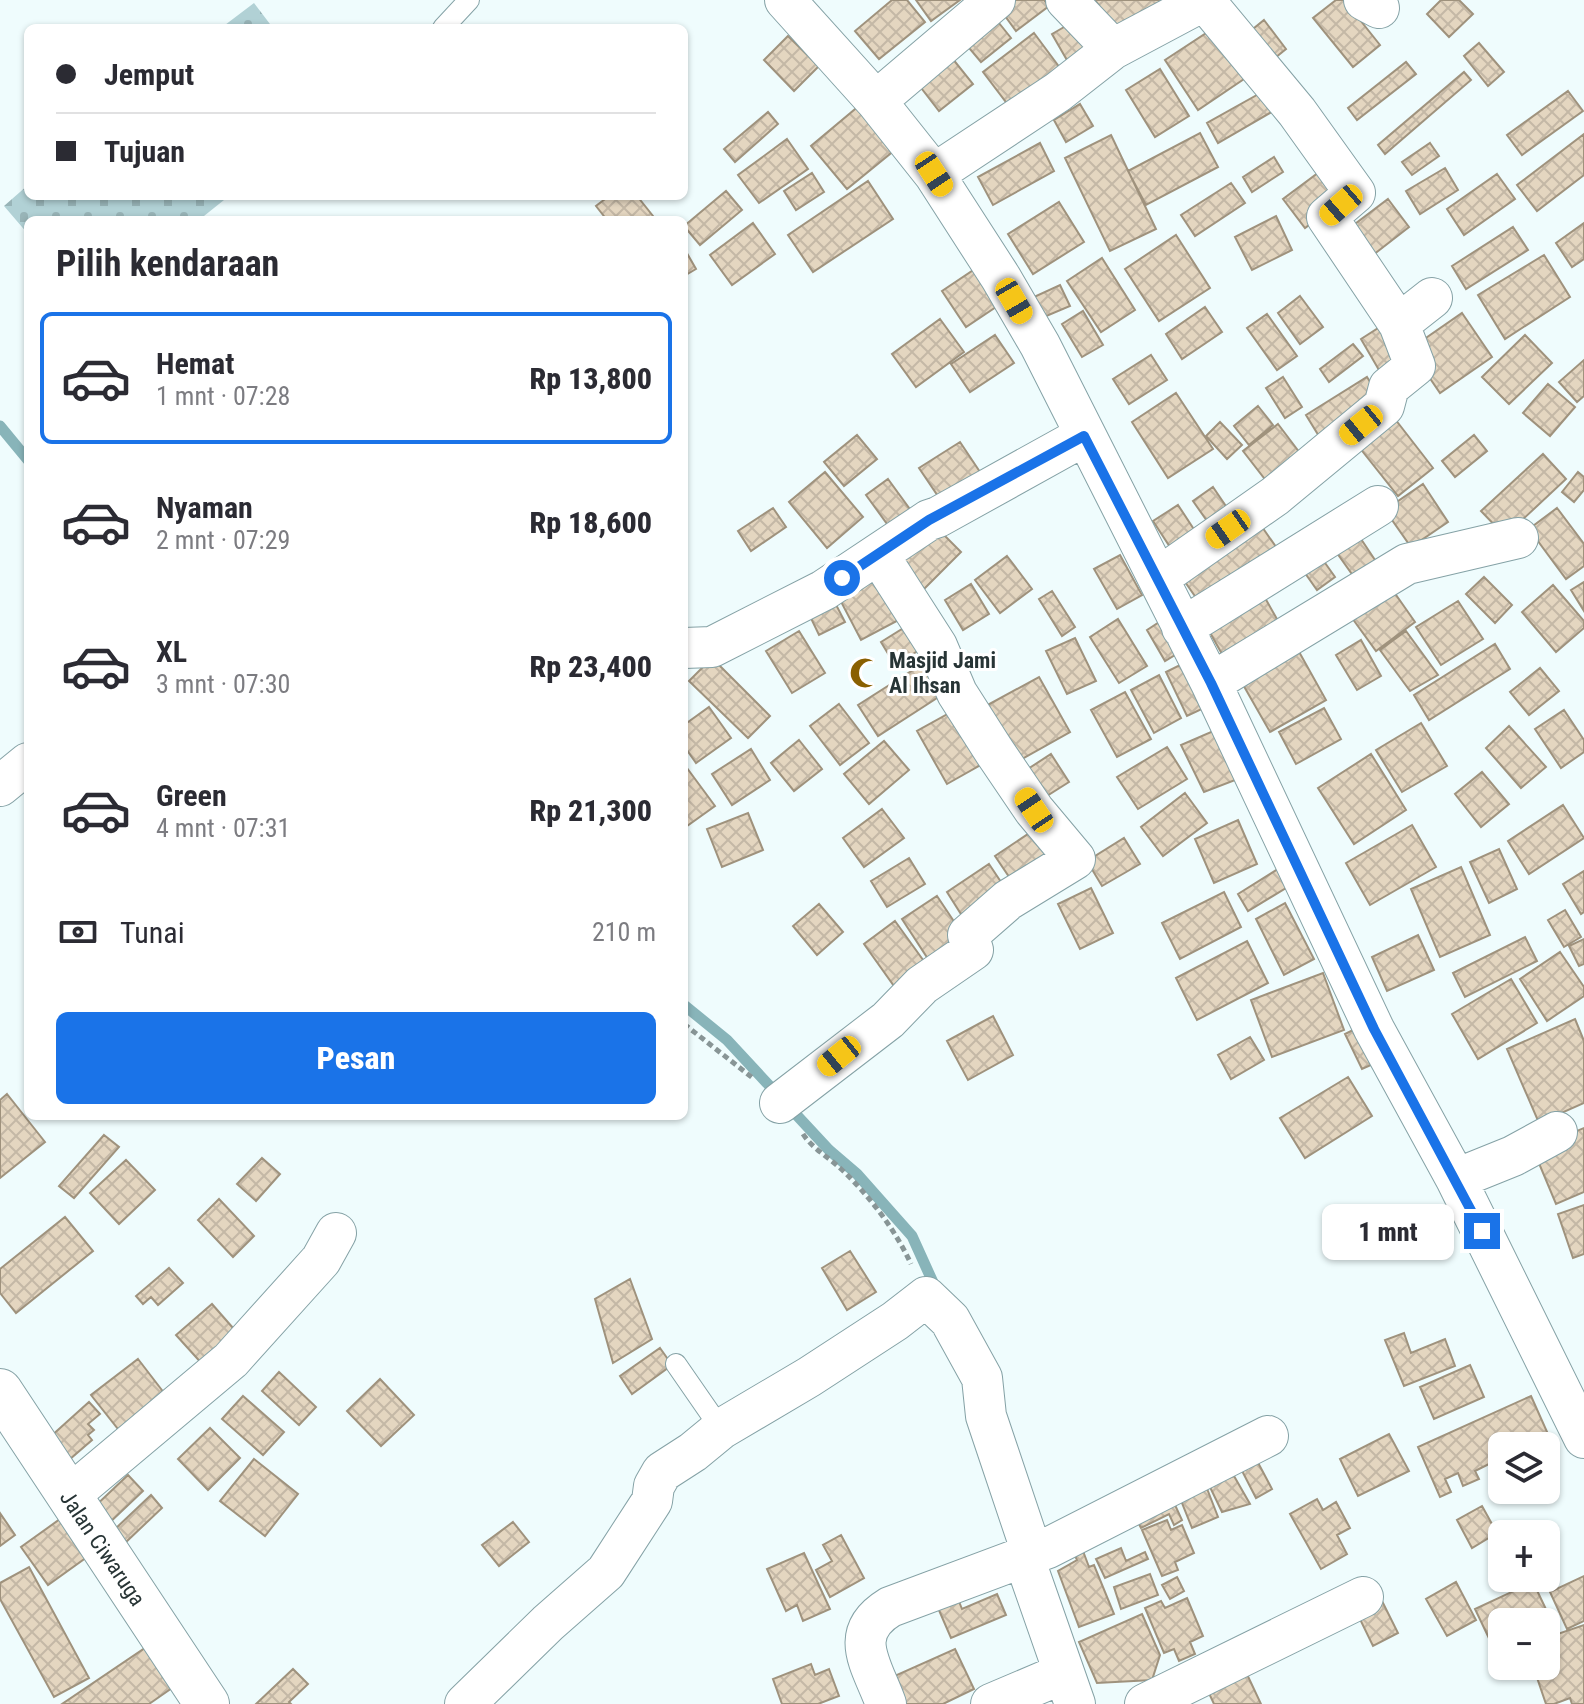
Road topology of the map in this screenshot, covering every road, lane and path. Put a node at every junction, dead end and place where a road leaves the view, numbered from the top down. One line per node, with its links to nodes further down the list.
1 (469, 0): 6 (lane)
2 (785, 0): 8 (street)
3 (995, 0): 8 (street)
4 (1066, 0): 7 (street)
5 (1204, 0): 7 (street); 11 (street)
6 (447, 24)
7 (1113, 49): 9 (street)
8 (876, 101): 9 (street)
9 (934, 174): 12 (street)
10 (1432, 298): 11 (street)
11 (1399, 324): 16 (street)
12 (1084, 436): 15 (street); 16 (street)
13 (1378, 506): 17 (street)
14 (1518, 538): 19 (street)
15 (878, 554): 18 (street); 23 (street)
16 (1158, 578): 17 (street)
17 (1182, 628): 19 (street)
18 (688, 648)
19 (1211, 683): 25 (street)
20 (24, 766): 21 (street)
21 (0, 786)
22 (688, 1027): 23 (path)
23 (780, 1103): 27 (path)
24 (1557, 1132): 25 (street)
25 (1456, 1179): 32 (street)
26 (336, 1233): 33 (street)
27 (926, 1297): 30 (street); 34 (street)
28 (676, 1364): 30 (lane)
29 (0, 1391): 33 (street, Jalan Ciwaruga)
30 (721, 1429): 38 (street)
31 (1268, 1436): 34 (street)
32 (1584, 1438)
33 (69, 1496): 37 (street, Jalan Ciwaruga)
34 (1028, 1556): 36 (street); 39 (street)
35 (1363, 1597): 41 (street)
36 (1069, 1689): 40 (street)
37 (207, 1704)
38 (465, 1704)
39 (886, 1704)
40 (991, 1704)
41 (1145, 1704)

